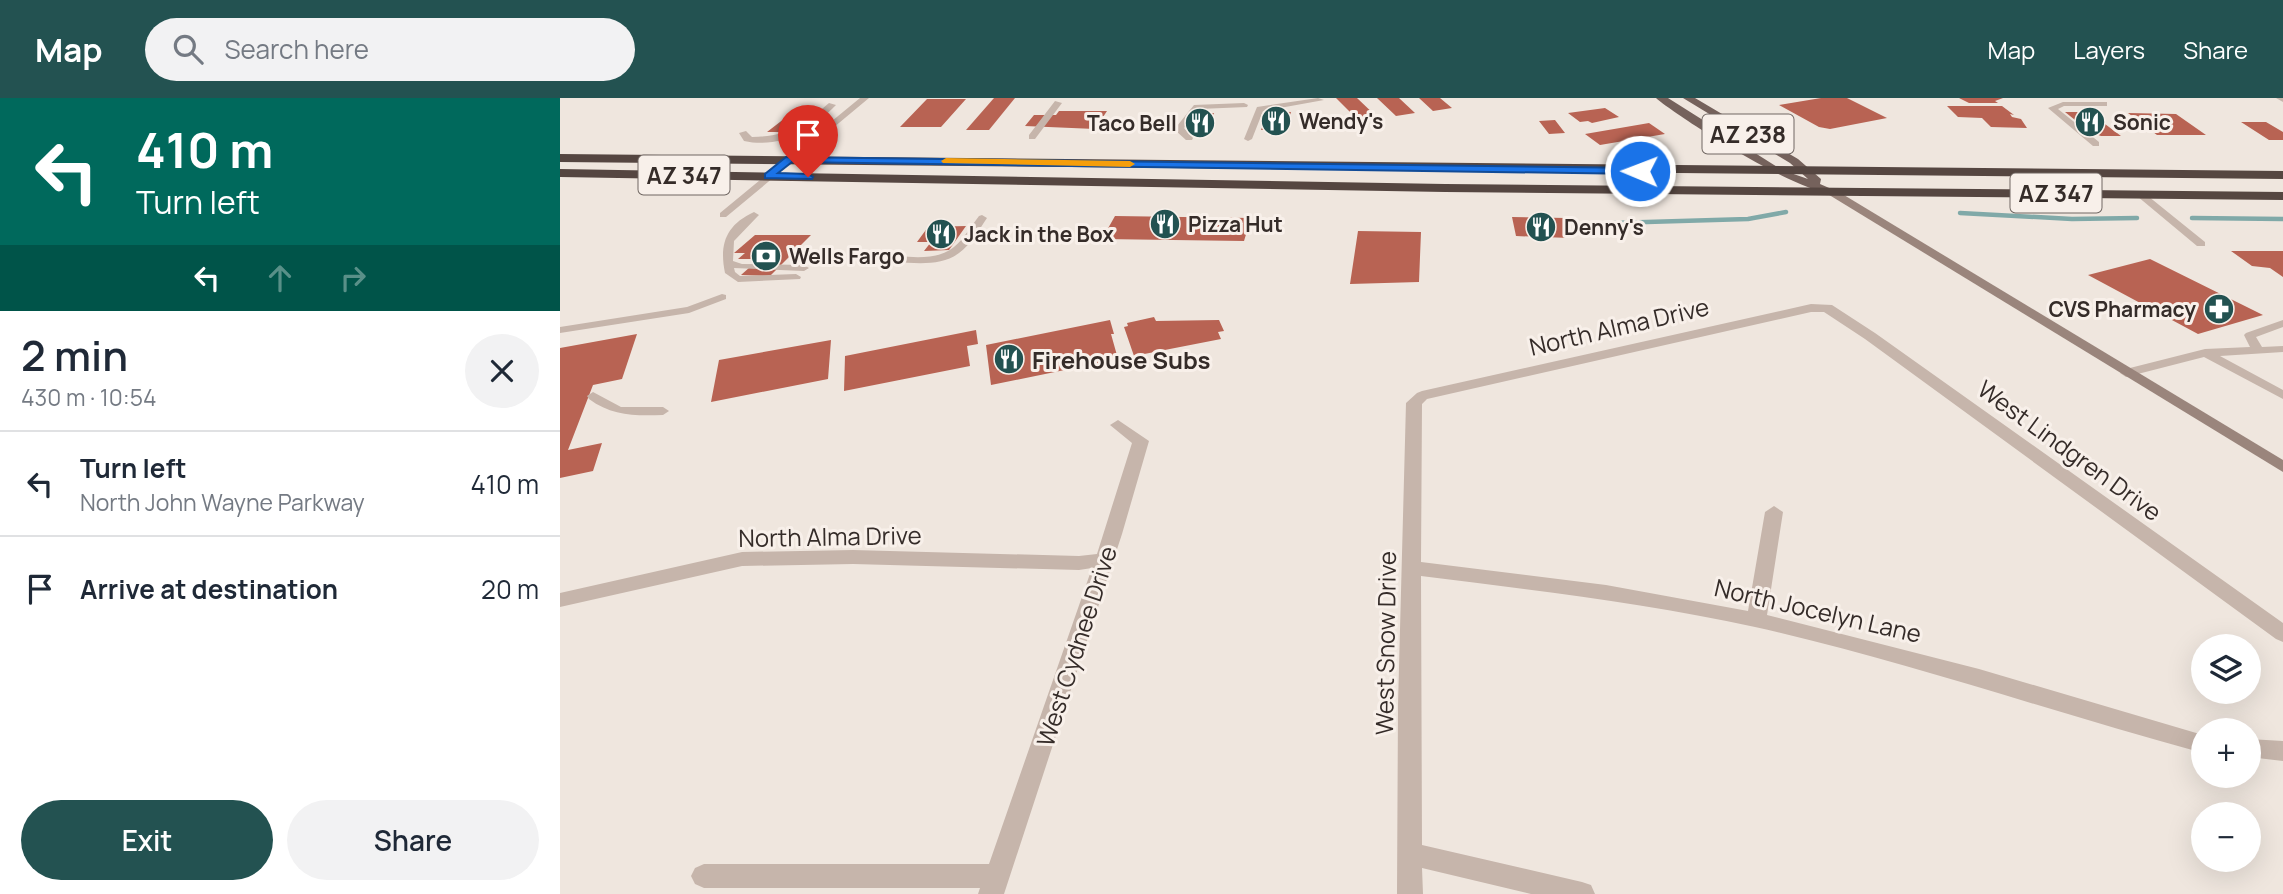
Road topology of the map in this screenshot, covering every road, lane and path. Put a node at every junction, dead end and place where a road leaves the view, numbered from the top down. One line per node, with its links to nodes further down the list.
1 (865, 98): 15 (lane)
2 (1661, 98): 17 (main road, AZ 238)
3 (1688, 98): 18 (main road, AZ 238)
4 (1320, 100): 12 (lane)
5 (1058, 103): 10 (lane)
6 (2104, 104): 13 (lane)
7 (1244, 105): 11 (lane)
8 (832, 106): 9 (lane)
9 (743, 133)
10 (1032, 137)
11 (1189, 138)
12 (1248, 139)
13 (2096, 144)
14 (560, 158): 15 (highway, AZ 347)
15 (789, 159): 16 (highway, AZ 347); 21 (lane)
16 (1136, 164): 17 (highway, AZ 347); 22 (highway)
17 (1778, 172): 18 (highway, AZ 347); 23 (main road, AZ 238)
18 (1806, 172): 20 (highway, AZ 347); 23 (main road, AZ 238)
19 (560, 173): 21 (highway, AZ 347)
20 (2283, 175)
21 (768, 176): 22 (highway, AZ 347); 26 (lane)
22 (1029, 180): 23 (highway, AZ 347)
23 (1829, 191): 24 (highway, AZ 347); 41 (street)
24 (2140, 194): 25 (highway, AZ 347); 29 (lane)
25 (2283, 196)
26 (723, 215)
27 (754, 215): 31 (lane)
28 (982, 218): 30 (lane)
29 (2201, 244)
30 (872, 256)
31 (728, 263): 32 (lane); 33 (lane)
32 (804, 268)
33 (796, 276)
34 (722, 297): 37 (lane)
35 (1827, 307): 43 (street, North Alma Drive); 53 (street, West Lindgren Drive)
36 (2283, 323): 39 (lane)
37 (560, 330)
38 (2283, 349): 39 (lane)
39 (2258, 351): 40 (lane)
40 (2204, 353): 41 (lane); 42 (lane)
41 (2126, 373): 47 (street)
42 (2283, 395)
43 (1422, 396): 50 (street, West Snow Drive)
44 (593, 397): 45 (lane)
45 (663, 411)
46 (1118, 425): 49 (street, West Cydnee Drive)
47 (2283, 467)
48 (1774, 512): 52 (street)
49 (1104, 559): 51 (street, North Alma Drive); 59 (street, West Cydnee Drive)
50 (1412, 568): 52 (street, North Jocelyn Lane); 57 (street, West Snow Drive)
51 (560, 600)
52 (1756, 620): 54 (street, North Jocelyn Lane)
53 (2283, 634)
54 (2191, 740)
55 (2261, 749): 56 (street)
56 (2283, 751)
57 (1410, 854): 60 (street, West Snow Drive); 61 (street)
58 (704, 876): 59 (street, West Cydnee Drive)
59 (995, 885)
60 (1410, 894)
61 (1582, 894)

